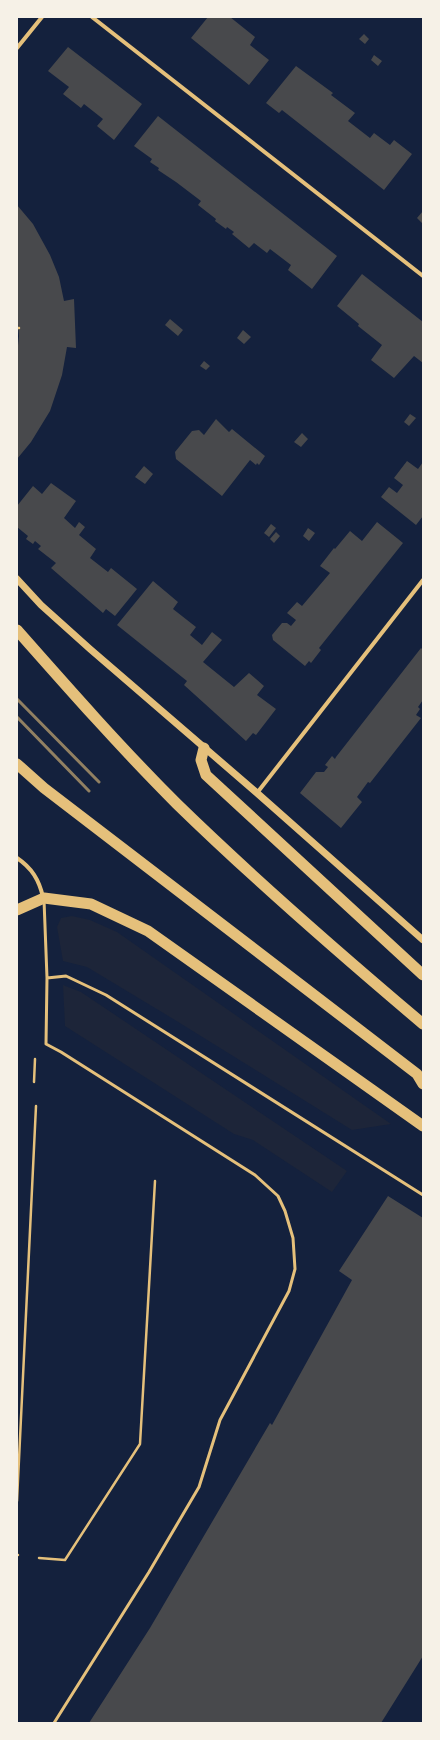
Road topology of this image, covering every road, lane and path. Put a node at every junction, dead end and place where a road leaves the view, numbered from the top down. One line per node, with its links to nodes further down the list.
1 (42, 17): 3 (street)
2 (92, 17): 4 (street)
3 (17, 48)
4 (423, 276)
5 (17, 579): 8 (street)
6 (423, 580): 10 (street)
7 (17, 630): 17 (highway)
8 (204, 748): 10 (street); 15 (highway)
9 (17, 764): 20 (highway)
10 (257, 792): 14 (street)
11 (17, 858): 12 (street)
12 (44, 898): 13 (highway); 16 (lane); 22 (highway)
13 (17, 910)
14 (423, 940)
15 (423, 975)
16 (47, 978): 24 (lane); 27 (lane)
17 (423, 1024)
18 (35, 1059): 19 (path)
19 (34, 1082)
20 (423, 1084)
21 (36, 1106): 25 (path)
22 (423, 1126)
23 (155, 1181): 26 (path)
24 (423, 1195)
25 (17, 1501)
26 (39, 1558)
27 (54, 1723)

